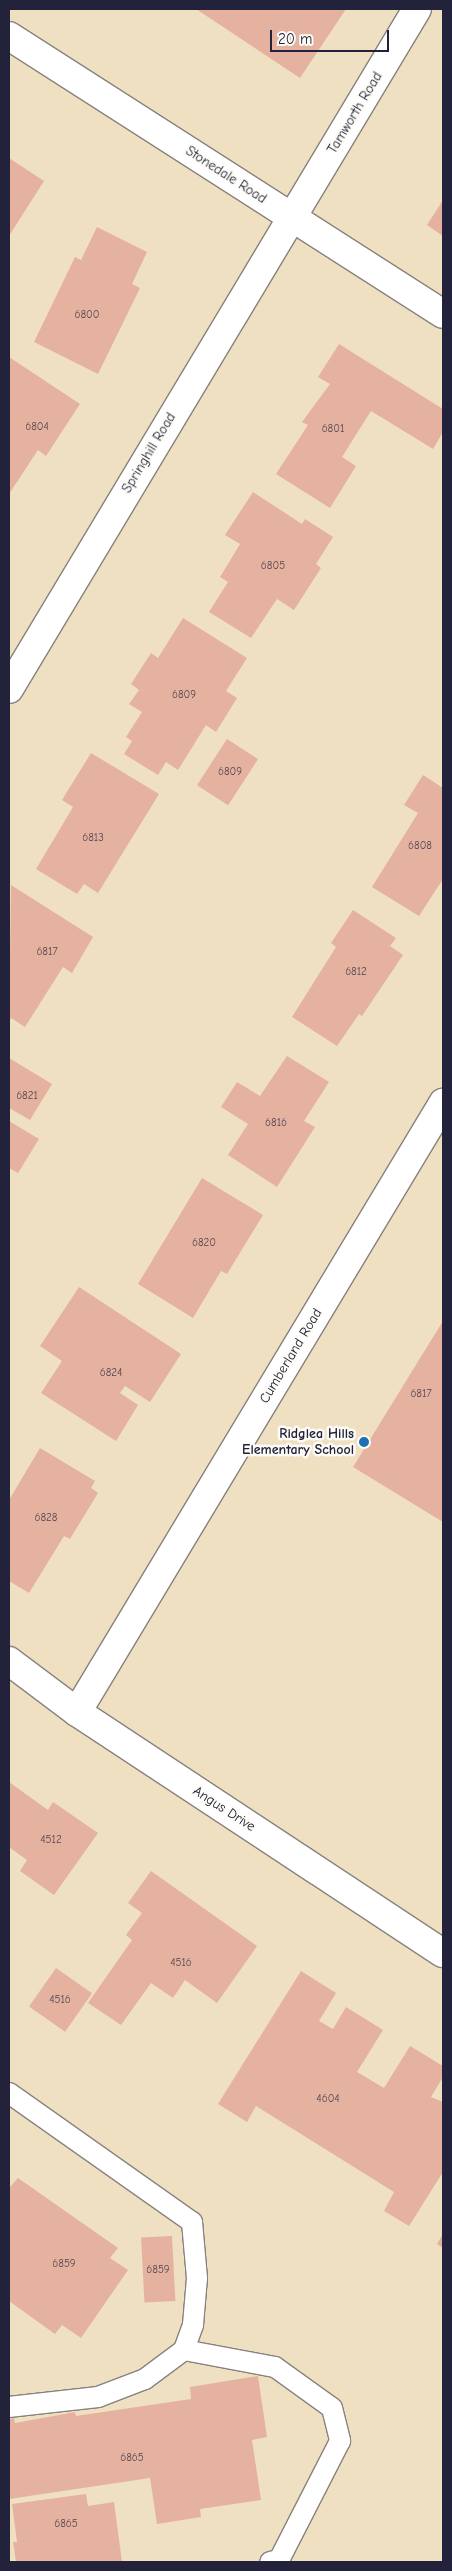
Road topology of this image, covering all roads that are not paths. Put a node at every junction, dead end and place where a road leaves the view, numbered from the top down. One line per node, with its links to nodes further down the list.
1 (417, 9): 3 (street, Tamworth Road)
2 (9, 36): 3 (street, Stonedale Road)
3 (292, 218): 4 (street, Stonedale Road); 5 (street, Springhill Road)
4 (443, 314)
5 (9, 690)
6 (443, 1103): 8 (street, Cumberland Road)
7 (9, 1661): 8 (street, Angus Drive)
8 (76, 1712): 9 (street, Angus Drive)
9 (443, 1953)
10 (9, 2093): 11 (lane)
11 (184, 2350): 12 (lane); 13 (lane)
12 (9, 2408)
13 (270, 2562)

